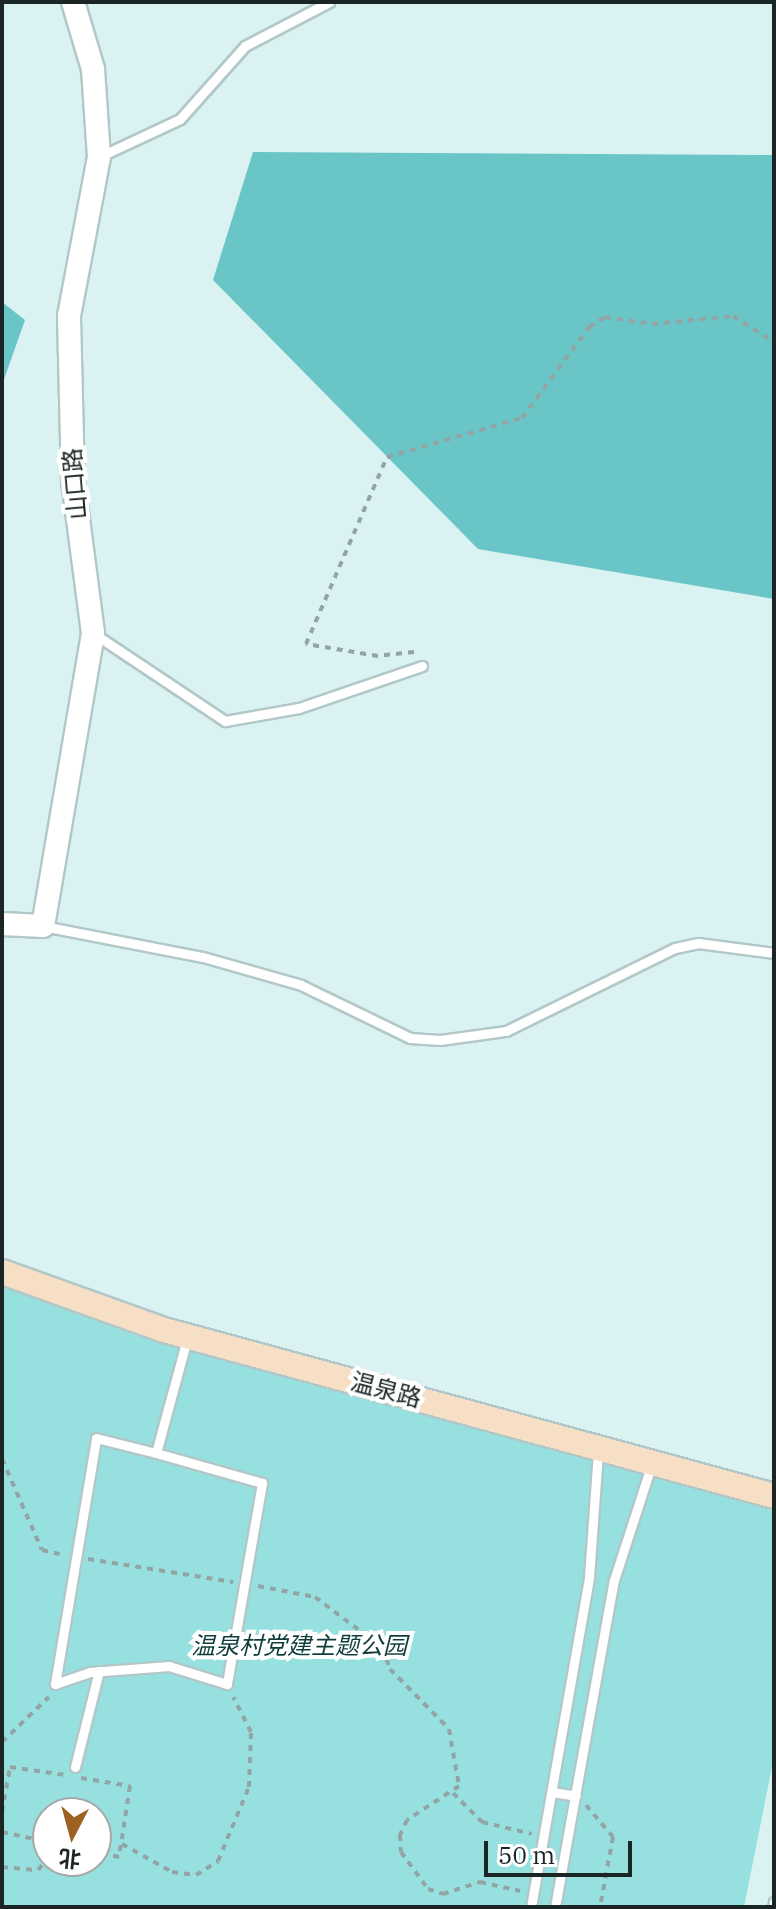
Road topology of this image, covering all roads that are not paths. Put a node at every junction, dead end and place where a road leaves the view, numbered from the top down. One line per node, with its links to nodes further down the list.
1 (73, 2): 3 (street, 山口路)
2 (329, 2): 3 (lane)
3 (99, 157): 4 (street, 山口路)
4 (93, 633): 5 (lane); 7 (street, 山口路)
5 (422, 666)
6 (2, 924): 7 (street)
7 (43, 926): 8 (lane)
8 (774, 953)
9 (2, 1272): 10 (main road, 温泉路)
10 (188, 1336): 11 (main road, 温泉路); 12 (lane)
11 (598, 1450): 13 (main road, 温泉路); 17 (lane)
12 (156, 1453): 15 (lane); 15 (lane)
13 (652, 1464): 14 (main road, 温泉路); 18 (lane)
14 (774, 1496)
15 (99, 1671): 16 (lane)
16 (75, 1767)
17 (552, 1792): 18 (lane); 19 (lane)
18 (576, 1796): 20 (lane)
19 (531, 1907)
20 (555, 1907)

